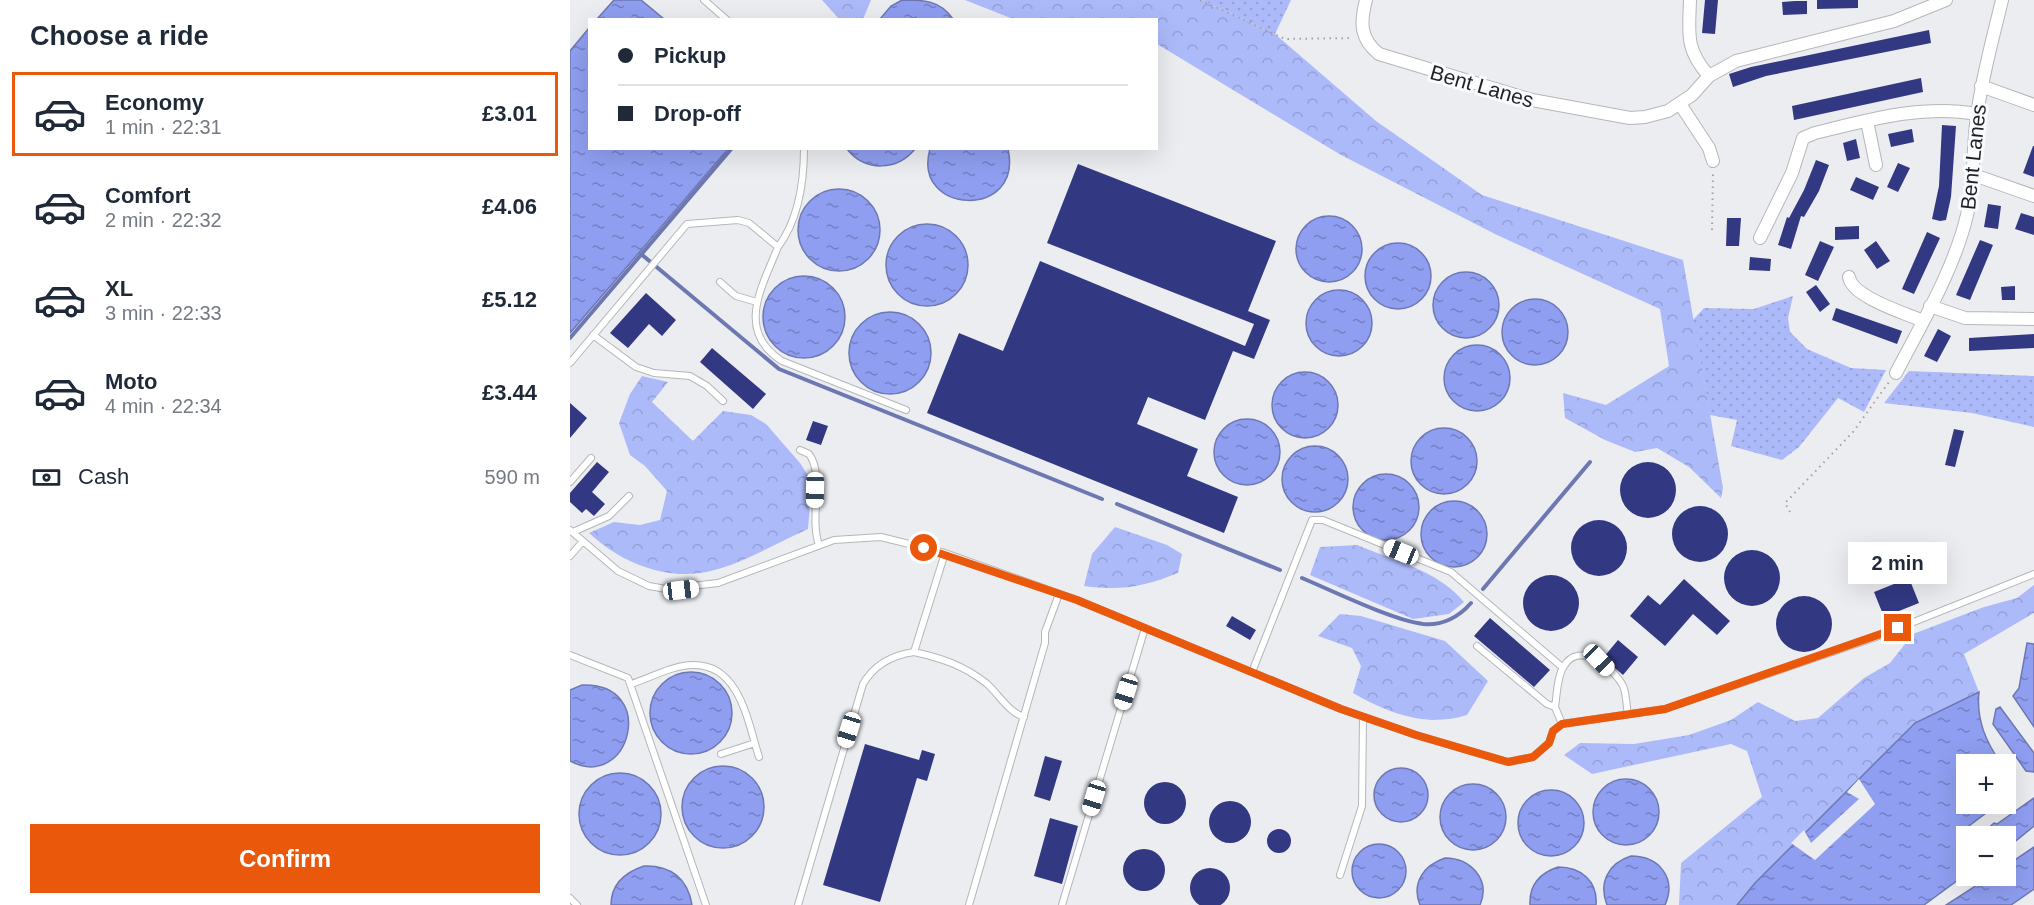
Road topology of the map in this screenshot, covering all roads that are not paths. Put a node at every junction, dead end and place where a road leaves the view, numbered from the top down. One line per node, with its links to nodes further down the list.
1 (704, 0): 6 (lane)
2 (1366, 0): 9 (street, Bent Lanes)
3 (1690, 0): 7 (street)
4 (1946, 0): 7 (street, Bent Lanes)
5 (2002, 0): 8 (street, Bent Lanes)
6 (725, 18)
7 (1709, 76): 9 (street, Bent Lanes)
8 (1981, 86): 10 (street); 11 (street, Bent Lanes)
9 (1680, 104): 14 (street)
10 (2034, 105)
11 (1977, 114): 12 (street); 16 (street, Bent Lanes)
12 (1867, 121): 15 (street); 18 (street)
13 (804, 150): 19 (lane)
14 (1713, 161)
15 (1876, 165)
16 (1974, 176): 17 (street); 23 (street, Bent Lanes)
17 (2034, 196)
18 (1760, 238)
19 (778, 247): 22 (lane); 26 (lane)
20 (1849, 277): 25 (street)
21 (720, 282): 22 (lane)
22 (757, 302): 30 (lane)
23 (1930, 306): 24 (street); 25 (street, Bent Lanes)
24 (2034, 319)
25 (1923, 321): 28 (street, Bent Lanes)
26 (593, 335): 27 (lane); 29 (lane)
27 (570, 363)
28 (1896, 373)
29 (723, 401)
30 (906, 410)
31 (800, 450): 37 (lane)
32 (591, 458): 33 (lane)
33 (570, 482)
34 (629, 496): 35 (lane)
35 (571, 531): 36 (lane)
36 (583, 541): 37 (lane); 39 (lane)
37 (819, 545): 38 (lane)
38 (945, 554): 41 (lane); 44 (lane)
39 (570, 556)
40 (2034, 574): 50 (lane)
41 (1059, 594): 42 (lane); 51 (lane)
42 (1145, 628): 47 (lane); 63 (lane)
43 (1477, 646): 49 (lane)
44 (914, 652): 51 (lane); 61 (lane)
45 (570, 655): 48 (lane)
46 (1563, 667): 47 (lane); 49 (lane); 50 (lane)
47 (1252, 672): 52 (lane)
48 (631, 684): 54 (lane); 60 (lane)
49 (1555, 707): 53 (lane)
50 (1628, 714): 53 (lane)
51 (1024, 717): 62 (lane)
52 (1363, 717): 53 (lane); 57 (lane)
53 (1562, 724)
54 (755, 743): 55 (lane); 56 (lane)
55 (721, 754)
56 (759, 757)
57 (1340, 875)
58 (570, 898): 59 (lane)
59 (577, 905)
60 (706, 905)
61 (798, 905)
62 (969, 905)
63 (1062, 905)

